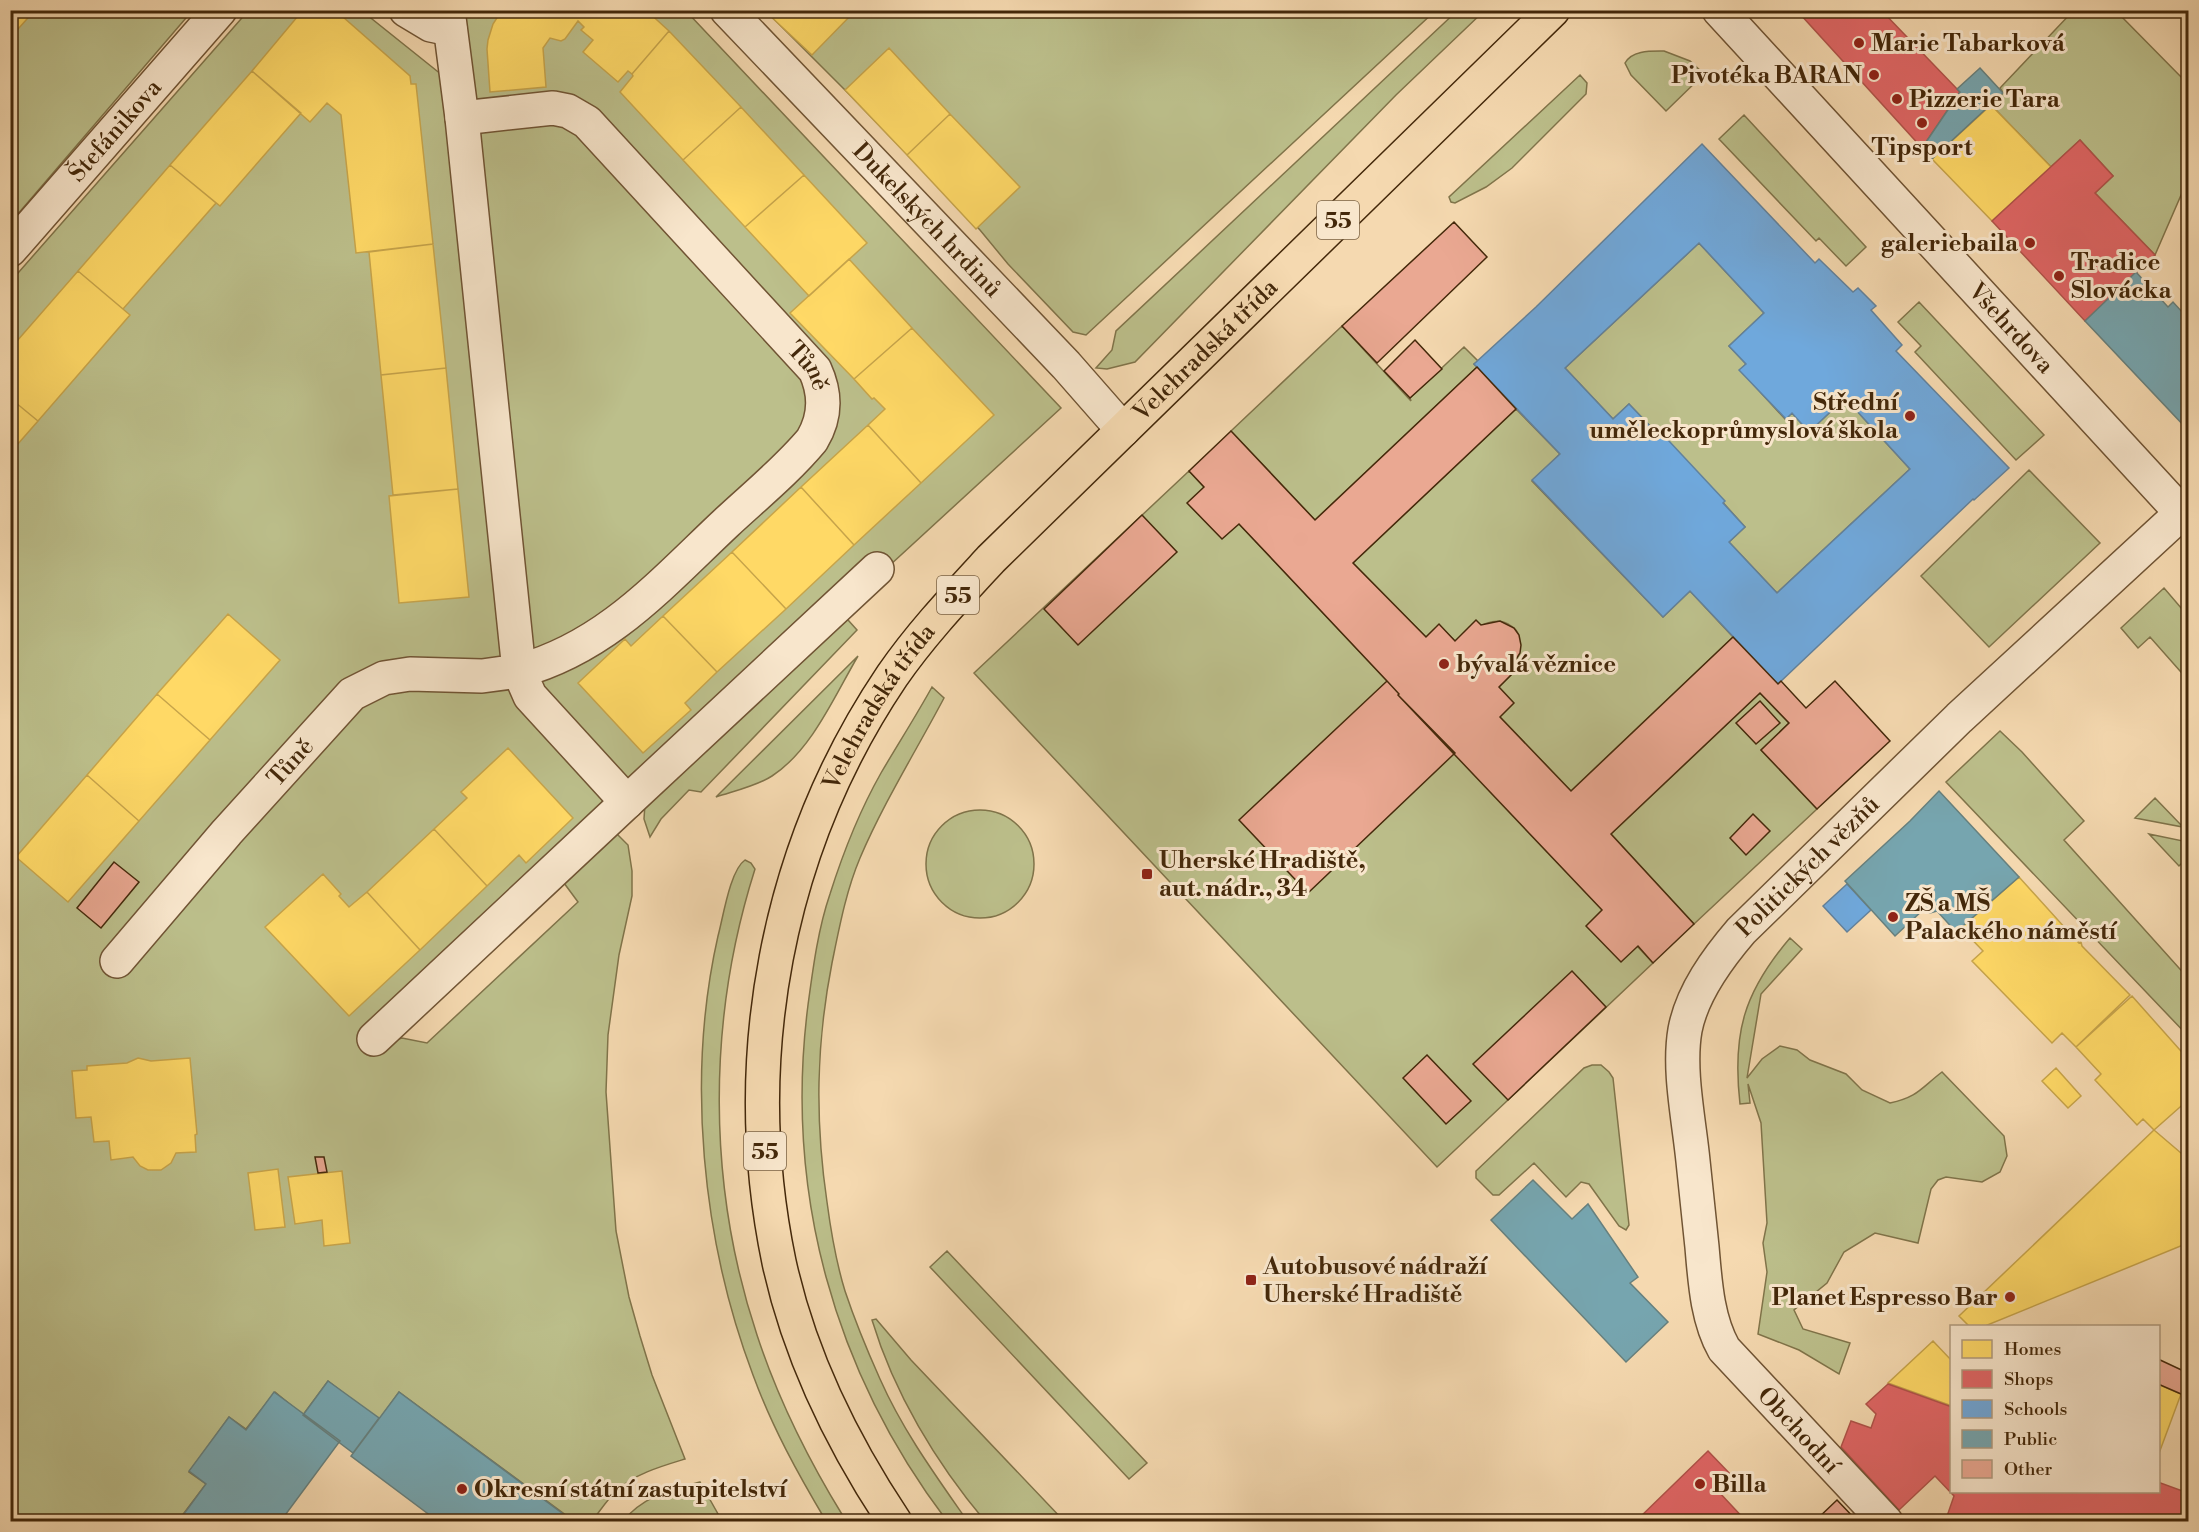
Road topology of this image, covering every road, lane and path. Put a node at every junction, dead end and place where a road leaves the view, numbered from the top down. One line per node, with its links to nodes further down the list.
1 (220, 10): 8 (street, Štefánikova)
2 (406, 10): 6 (street)
3 (727, 10): 9 (street, Dukelských hrdinů)
4 (1553, 10): 9 (main road, Velehradská třída / 55)
5 (1719, 10): 10 (street, Všehrdova)
6 (449, 20): 7 (street)
7 (462, 118): 12 (street); 12 (street, Tůně)
8 (10, 250)
9 (1123, 430): 17 (main road, Velehradská třída / 55)
10 (2186, 513): 16 (street, Politických vězňů)
11 (877, 570): 13 (street)
12 (519, 672): 13 (street); 14 (street, Tůně)
13 (627, 802): 15 (street)
14 (117, 961)
15 (374, 1039)
16 (1717, 1336): 18 (street, Obchodní)
17 (895, 1521)
18 (1886, 1521)

